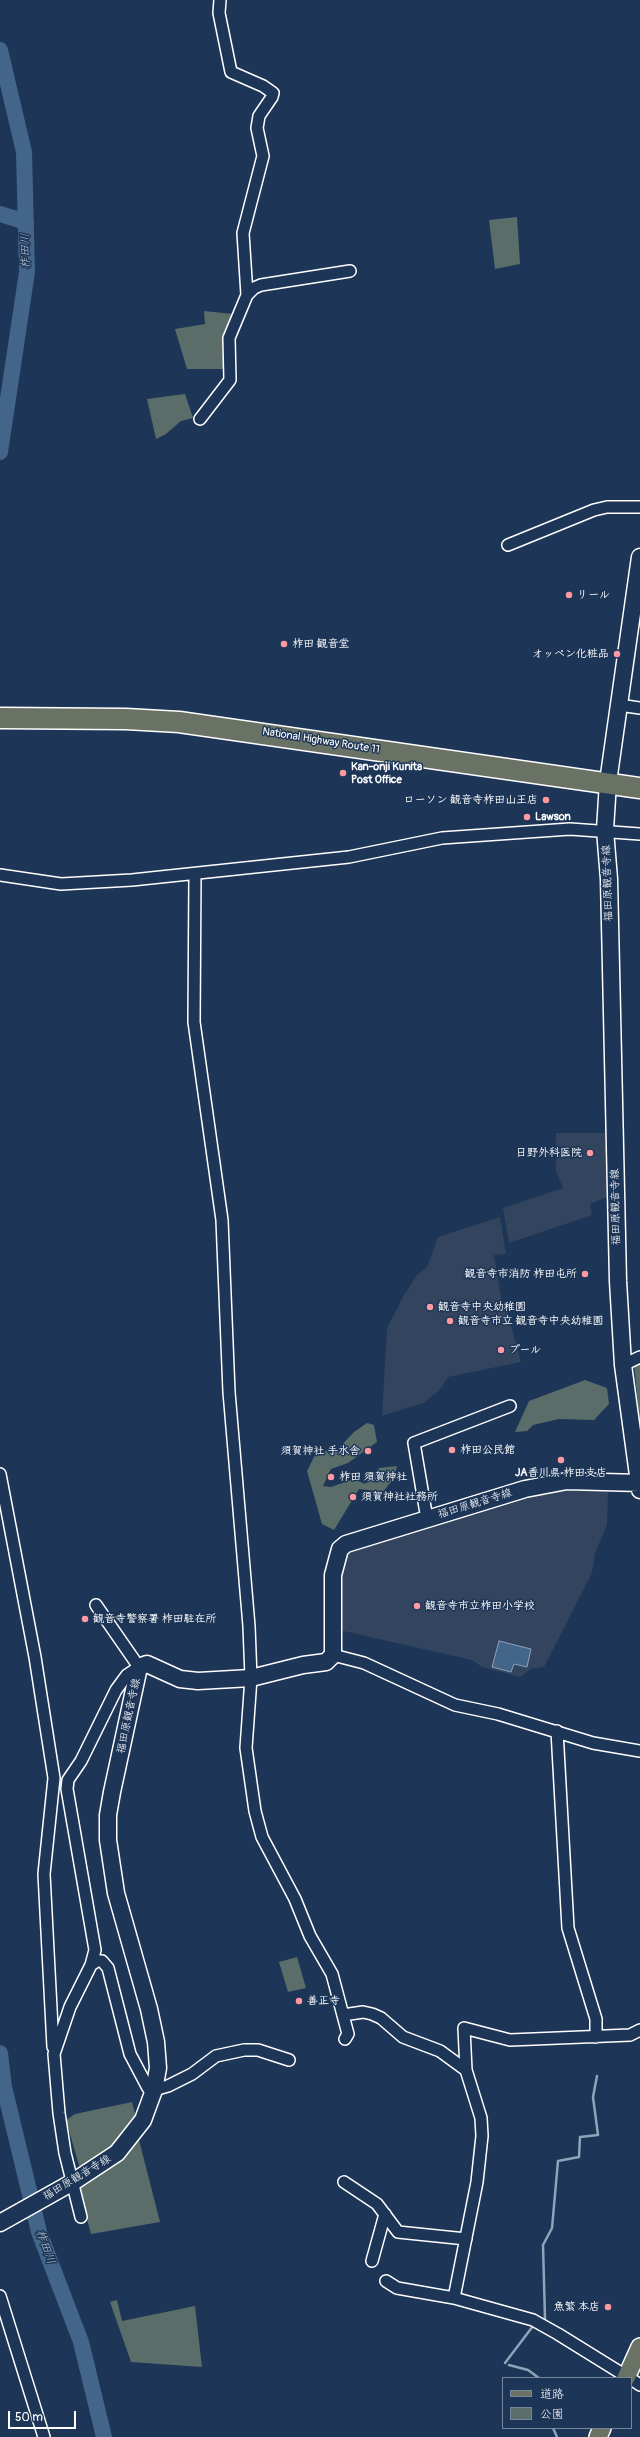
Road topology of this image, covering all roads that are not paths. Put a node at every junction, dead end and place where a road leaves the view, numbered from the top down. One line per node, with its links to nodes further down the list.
1 (220, 0): 3 (street)
2 (350, 270): 3 (street)
3 (247, 295): 4 (street)
4 (200, 419)
5 (640, 507): 6 (street)
6 (508, 546)
7 (640, 557): 8 (main road, 福田原観音寺線)
8 (619, 705): 9 (street); 11 (main road, 福田原観音寺線)
9 (640, 708)
10 (0, 718): 11 (highway, National Highway Route 11)
11 (608, 782): 12 (highway, National Highway Route 11); 13 (main road, 福田原観音寺線)
12 (640, 788)
13 (605, 830): 14 (street); 15 (street); 18 (main road, 福田原観音寺線)
14 (640, 834)
15 (195, 874): 16 (street); 26 (street)
16 (0, 877)
17 (640, 1357): 18 (street)
18 (623, 1365): 21 (main road, 福田原観音寺線)
19 (510, 1406): 22 (street)
20 (0, 1474): 29 (street)
21 (640, 1485): 22 (main road, 福田原観音寺線)
22 (427, 1519): 24 (main road, 福田原観音寺線)
23 (96, 1605): 25 (street)
24 (333, 1655): 26 (main road, 福田原観音寺線); 27 (street)
25 (139, 1667): 26 (main road, 福田原観音寺線); 30 (street); 39 (main road, 福田原観音寺線)
26 (251, 1678): 32 (street)
27 (557, 1731): 28 (street); 34 (street)
28 (640, 1751)
29 (54, 1778): 30 (street); 36 (street)
30 (68, 1780): 31 (street)
31 (91, 1966): 36 (street); 39 (street)
32 (343, 2015): 35 (street); 38 (street)
33 (640, 2030): 34 (street)
34 (596, 2037): 38 (street)
35 (345, 2039)
36 (54, 2054): 40 (street)
37 (289, 2060): 39 (street)
38 (466, 2070): 45 (street)
39 (154, 2090): 40 (main road, 福田原観音寺線)
40 (73, 2182): 43 (street); 44 (main road, 福田原観音寺線)
41 (344, 2182): 42 (street)
42 (385, 2214): 45 (street); 46 (street)
43 (81, 2217)
44 (0, 2223)
45 (466, 2239): 49 (street)
46 (372, 2261)
47 (386, 2281): 49 (street)
48 (0, 2296): 53 (street)
49 (454, 2298): 51 (street)
50 (640, 2347): 52 (main road)
51 (627, 2377)
52 (631, 2377)
53 (44, 2437)

